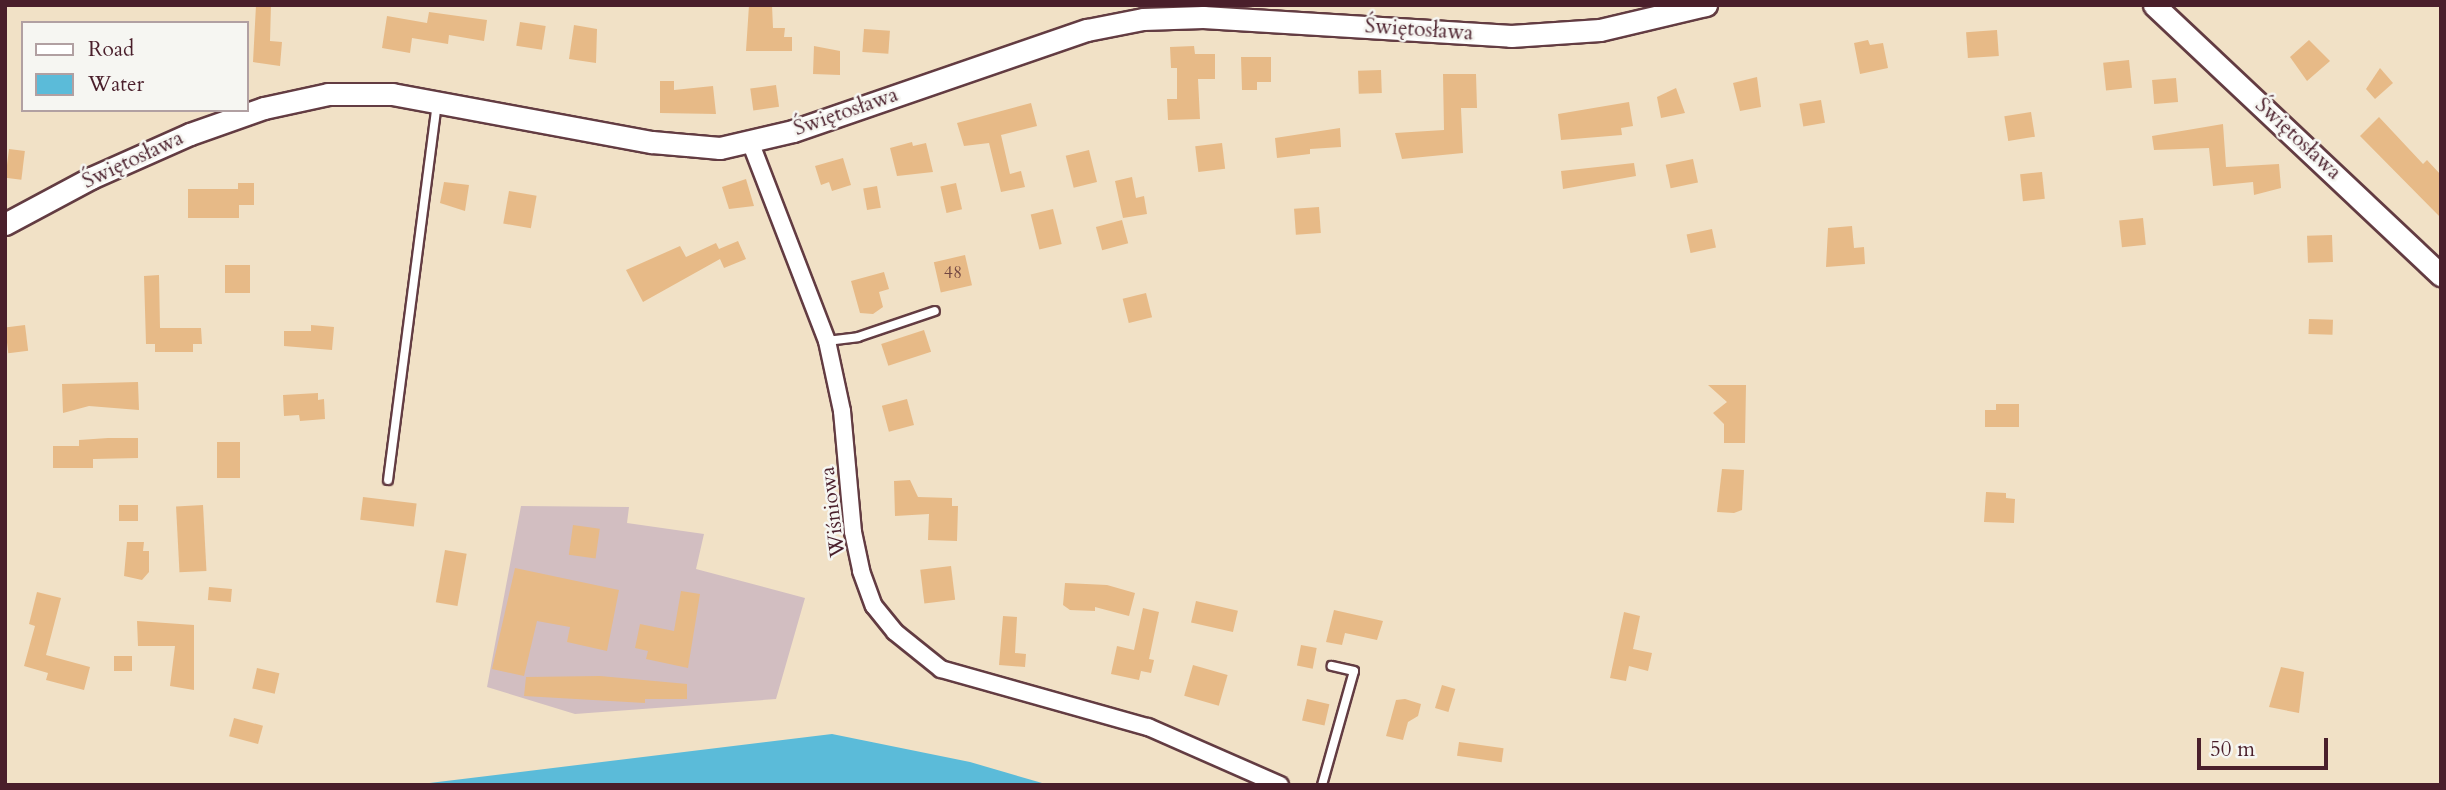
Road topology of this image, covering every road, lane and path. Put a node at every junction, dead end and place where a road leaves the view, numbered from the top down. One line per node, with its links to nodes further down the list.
1 (1706, 5): 4 (street, Świętosława)
2 (2154, 5): 6 (street, Świętosława)
3 (438, 101): 4 (street, Świętosława); 5 (street, Świętosława); 9 (lane)
4 (751, 144): 8 (street, Wiśniowa)
5 (5, 223)
6 (2441, 275)
7 (935, 311): 8 (lane)
8 (827, 341): 11 (street, Wiśniowa)
9 (388, 480)
10 (1332, 666): 12 (lane)
11 (1280, 785)
12 (1322, 785)

